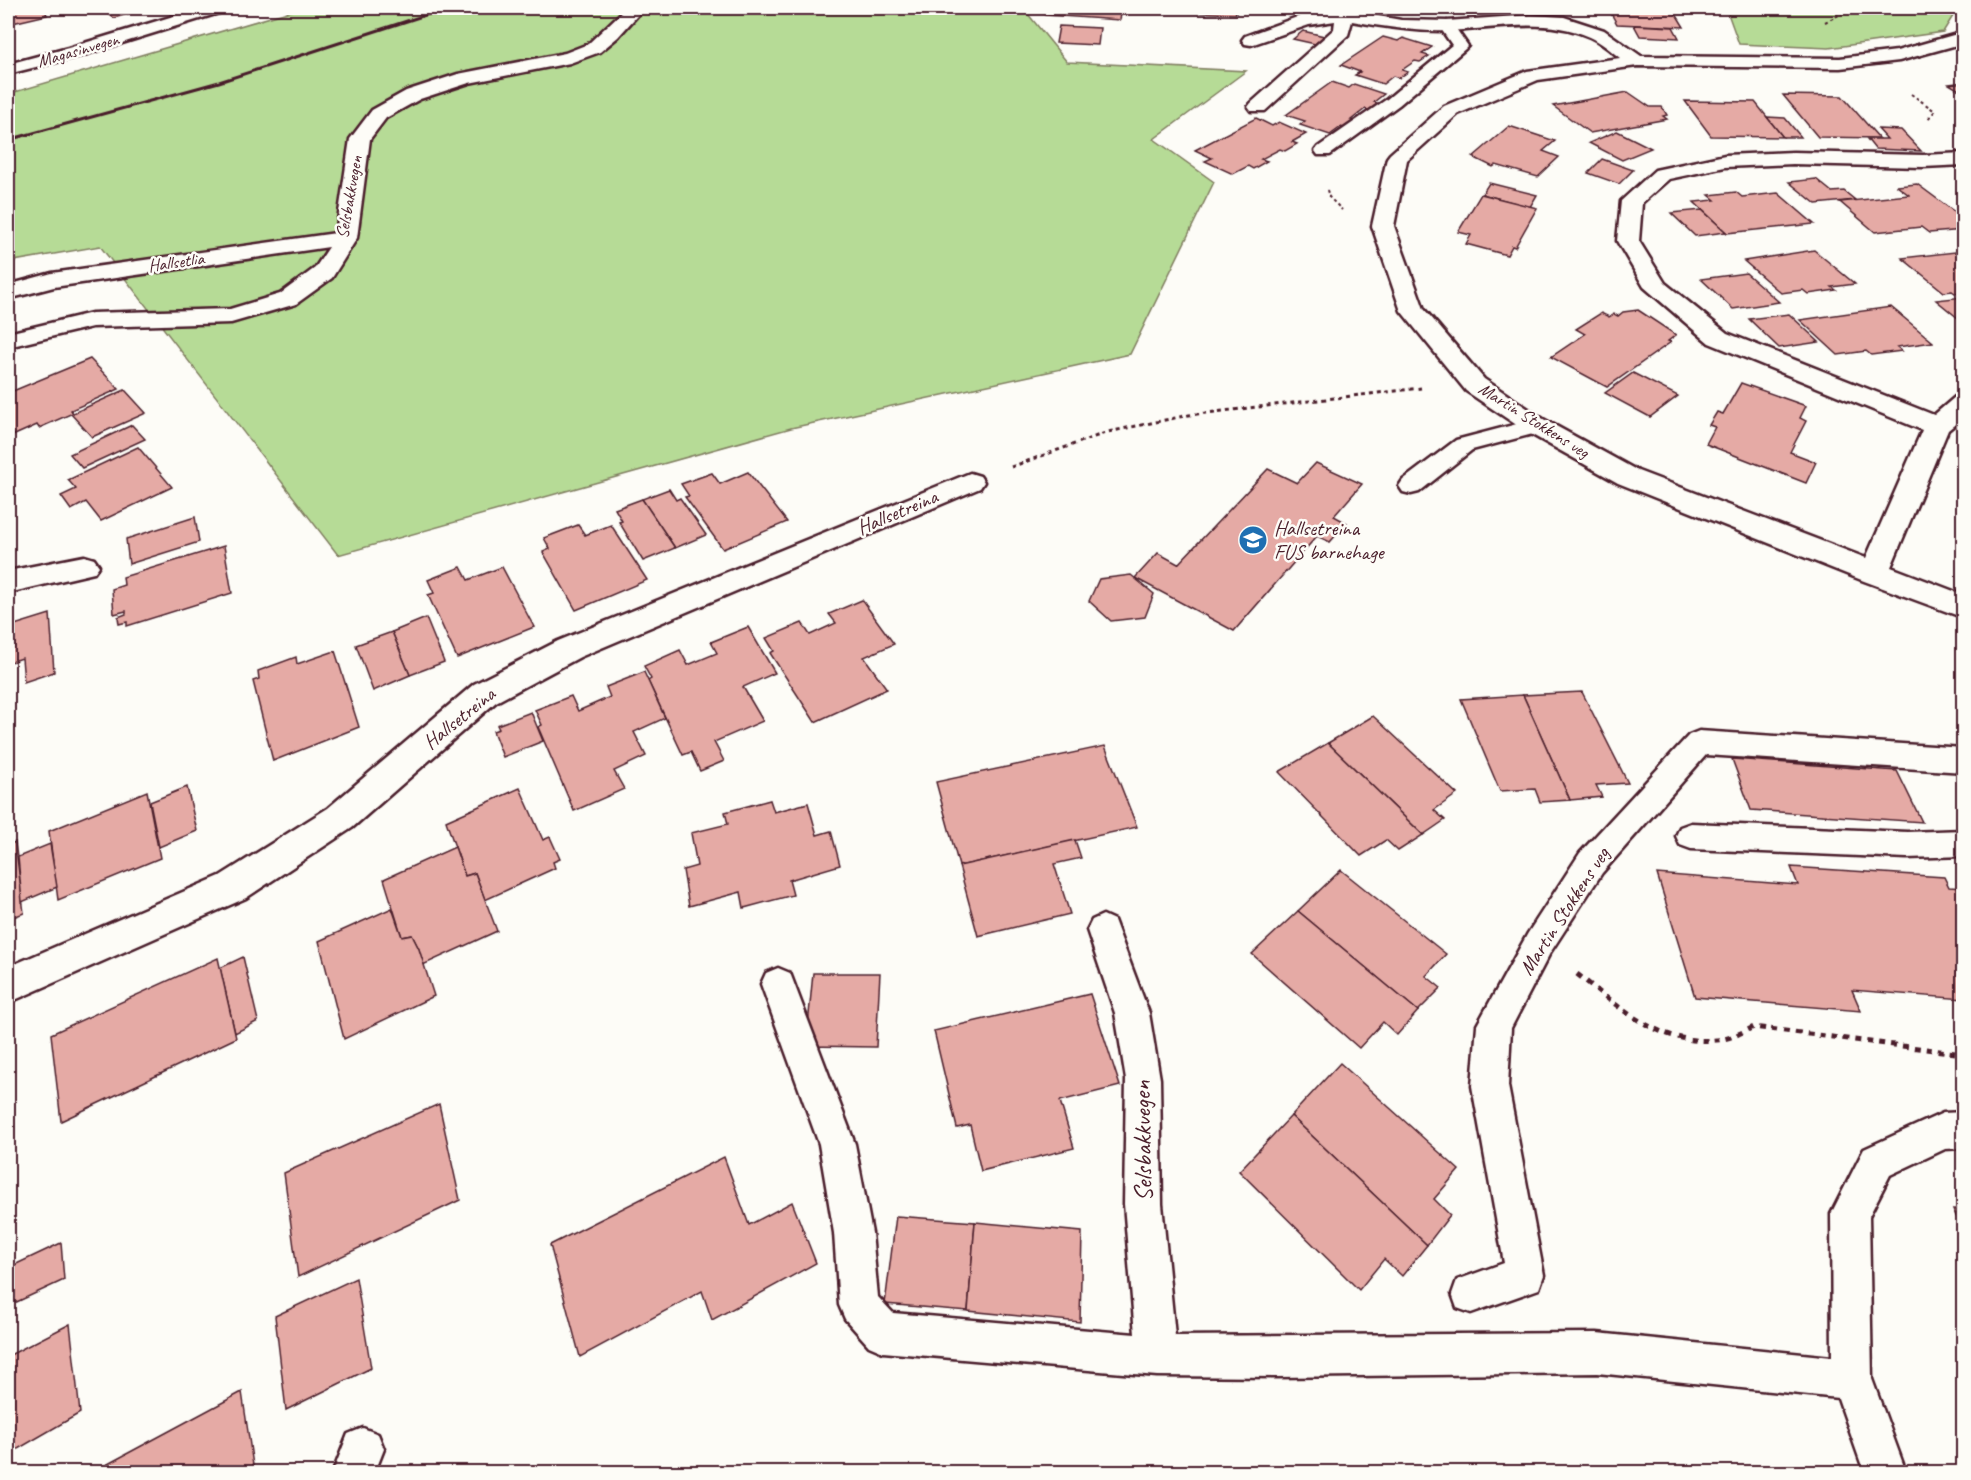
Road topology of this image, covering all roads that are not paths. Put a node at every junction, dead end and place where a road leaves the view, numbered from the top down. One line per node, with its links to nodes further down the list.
1 (216, 8): 8 (street, Magasinvegen)
2 (635, 8): 12 (street, Selsbakkvegen)
3 (1339, 11): 4 (street); 6 (street); 9 (street)
4 (1447, 26): 7 (street); 10 (lane)
5 (1964, 37): 7 (street, Martin Stokkens veg)
6 (1251, 40)
7 (1637, 62): 16 (street, Martin Stokkens veg)
8 (8, 69)
9 (1258, 107)
10 (1324, 151)
11 (1964, 159): 17 (street)
12 (346, 238): 13 (street, Hallsetlia); 14 (street, Selsbakkvegen)
13 (8, 292)
14 (8, 340)
15 (1964, 403): 17 (street)
16 (1536, 426): 19 (lane); 21 (street, Martin Stokkens veg)
17 (1937, 426): 21 (street)
18 (970, 482): 29 (street, Hallsetreina)
19 (1411, 486)
20 (84, 566): 22 (street)
21 (1874, 574): 23 (street, Martin Stokkens veg)
22 (8, 582)
23 (1964, 607)
24 (1964, 760): 31 (lane, Martin Stokkens veg)
25 (1691, 836): 26 (lane)
26 (1964, 843)
27 (1103, 930): 32 (lane, Selsbakkvegen)
28 (778, 984): 32 (lane)
29 (8, 985)
30 (1964, 1130): 33 (lane)
31 (1471, 1294)
32 (1157, 1356): 33 (lane)
33 (1852, 1379): 34 (lane)
34 (1885, 1473)

